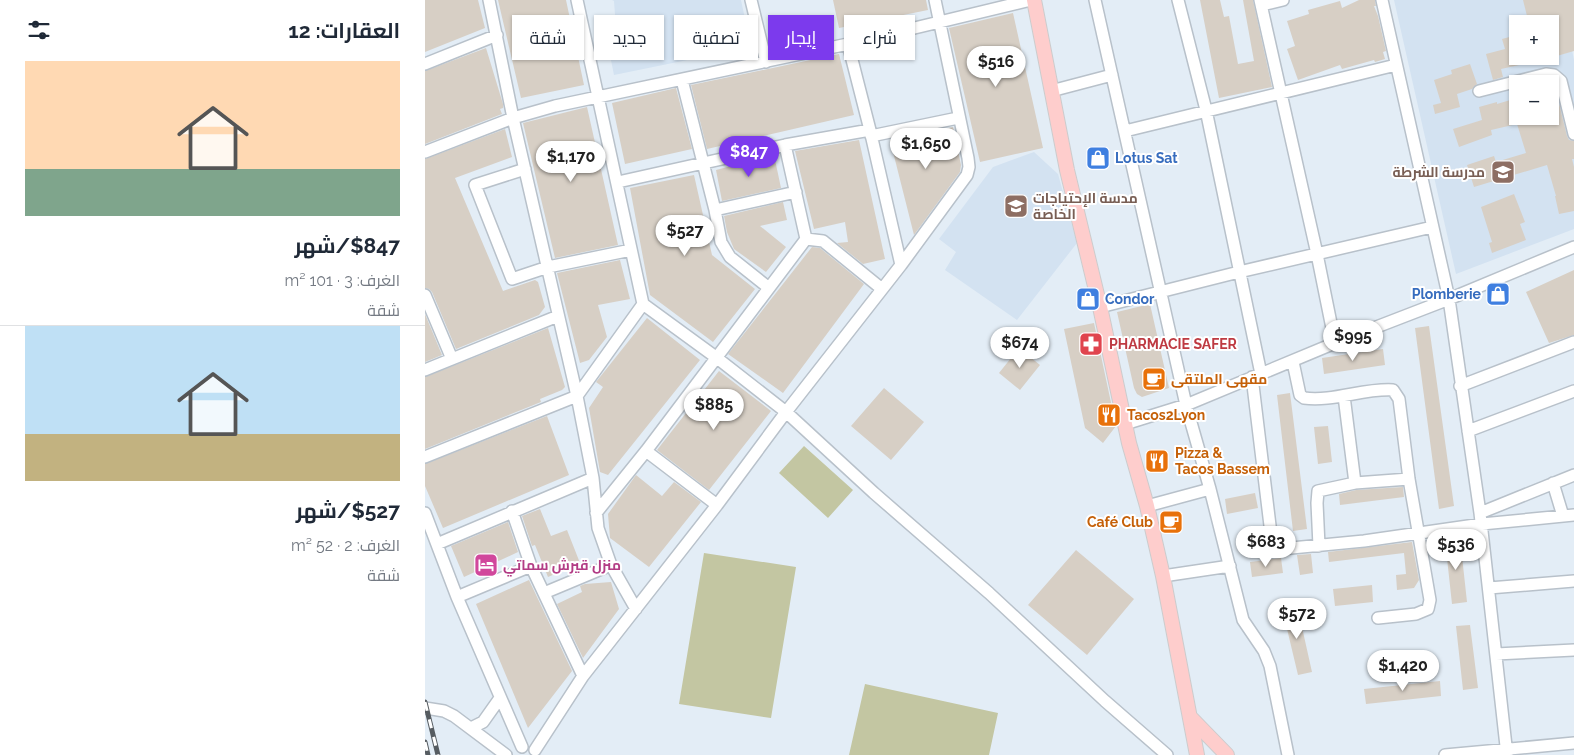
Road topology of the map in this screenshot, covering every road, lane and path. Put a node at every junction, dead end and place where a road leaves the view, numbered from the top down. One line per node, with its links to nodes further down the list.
1 (489, 0): 13 (street)
2 (577, 0): 24 (street)
3 (751, 0): 16 (street)
4 (935, 0): 11 (street)
5 (1033, 0): 11 (street); 21 (main road)
6 (1095, 0): 19 (street)
7 (1178, 0): 25 (street)
8 (1283, 0): 10 (street)
9 (1382, 0): 18 (street)
10 (1261, 2): 23 (street)
11 (939, 23): 12 (street); 27 (street)
12 (915, 29)
13 (497, 35): 17 (street); 26 (street)
14 (844, 45): 16 (street)
15 (852, 60): 29 (street)
16 (766, 62): 20 (street)
17 (425, 64)
18 (1396, 65): 23 (street); 38 (street)
19 (1112, 75): 21 (street); 28 (street)
20 (682, 80): 24 (street); 33 (street)
21 (1051, 91): 52 (main road)
22 (1479, 91): 30 (street)
23 (1281, 93): 25 (street); 42 (street)
24 (599, 96): 26 (street); 35 (street)
25 (1206, 110): 28 (street); 45 (street)
26 (513, 118): 32 (street); 34 (street)
27 (959, 118): 29 (street); 43 (street)
28 (1125, 131): 48 (street)
29 (871, 133): 31 (street); 43 (street)
30 (1574, 134)
31 (785, 145): 33 (street); 36 (street)
32 (425, 152)
33 (704, 163): 35 (street); 37 (street)
34 (525, 169): 44 (street); 44 (street)
35 (618, 182): 41 (street)
36 (796, 192): 37 (street); 39 (street)
37 (715, 210): 46 (street)
38 (1432, 227): 42 (street); 50 (street)
39 (806, 239): 46 (street); 47 (street)
40 (1574, 247): 50 (street)
41 (631, 250): 44 (street); 51 (street)
42 (1317, 254): 45 (street); 55 (street)
43 (901, 265): 47 (street)
44 (548, 267): 53 (street)
45 (1239, 272): 48 (street); 60 (street)
46 (769, 288): 56 (street)
47 (882, 289): 66 (street)
48 (1161, 291): 52 (street); 65 (street)
49 (425, 295): 57 (street)
50 (1449, 299): 55 (street); 61 (street)
51 (643, 304): 56 (street); 63 (street)
52 (1101, 307): 67 (main road)
53 (558, 316): 57 (street); 63 (street)
54 (1574, 342): 61 (street)
55 (1335, 343): 58 (street)
56 (717, 358): 66 (street); 69 (street)
57 (452, 359): 59 (street)
58 (1293, 362): 60 (street); 64 (street)
59 (425, 370)
60 (1256, 376): 65 (street); 86 (street)
61 (1460, 386): 68 (street)
62 (1574, 391): 68 (street)
63 (577, 396): 70 (street); 72 (street)
64 (1344, 396): 73 (street); 74 (street)
65 (1186, 405): 67 (street); 76 (street)
66 (786, 412): 77 (street); 110 (street)
67 (1125, 424): 78 (main road)
68 (1468, 431): 83 (street)
69 (646, 451): 77 (street); 81 (street)
70 (425, 457)
71 (1574, 475): 75 (street)
72 (593, 478): 79 (street); 81 (street)
73 (1409, 479): 74 (street); 84 (street)
74 (1355, 483): 86 (street)
75 (1553, 483): 82 (street); 83 (street)
76 (1211, 489): 78 (street); 89 (street)
77 (717, 505): 95 (street)
78 (1147, 506): 90 (main road)
79 (512, 511): 85 (street); 88 (street)
80 (425, 512): 85 (street)
81 (597, 513): 87 (street)
82 (1569, 516): 83 (street)
83 (1481, 518): 84 (street); 92 (street)
84 (1418, 534): 86 (street); 96 (street)
85 (437, 544): 94 (street)
86 (1319, 546)
87 (611, 565): 93 (street); 95 (street)
88 (531, 566): 93 (street); 94 (street)
89 (1230, 566): 90 (street); 113 (street)
90 (1163, 576): 102 (main road)
91 (1574, 581): 92 (street)
92 (1489, 588): 98 (street)
93 (544, 593): 99 (street)
94 (457, 598): 100 (street)
95 (636, 610): 99 (street)
96 (1378, 618)
97 (1574, 650): 98 (street)
98 (1496, 654): 107 (street)
99 (583, 676): 106 (street)
100 (500, 698): 103 (street); 105 (street)
101 (425, 708): 103 (street)
102 (1191, 718): 111 (main road); 112 (main road)
103 (471, 728): 108 (street)
104 (1574, 743): 107 (street)
105 (522, 747): 106 (street); 109 (street)
106 (537, 752)
107 (1507, 752): 114 (street)
108 (506, 755)
109 (513, 755)
110 (1167, 755)
111 (1197, 755)
112 (1227, 755)
113 (1288, 755)
114 (1445, 755)

